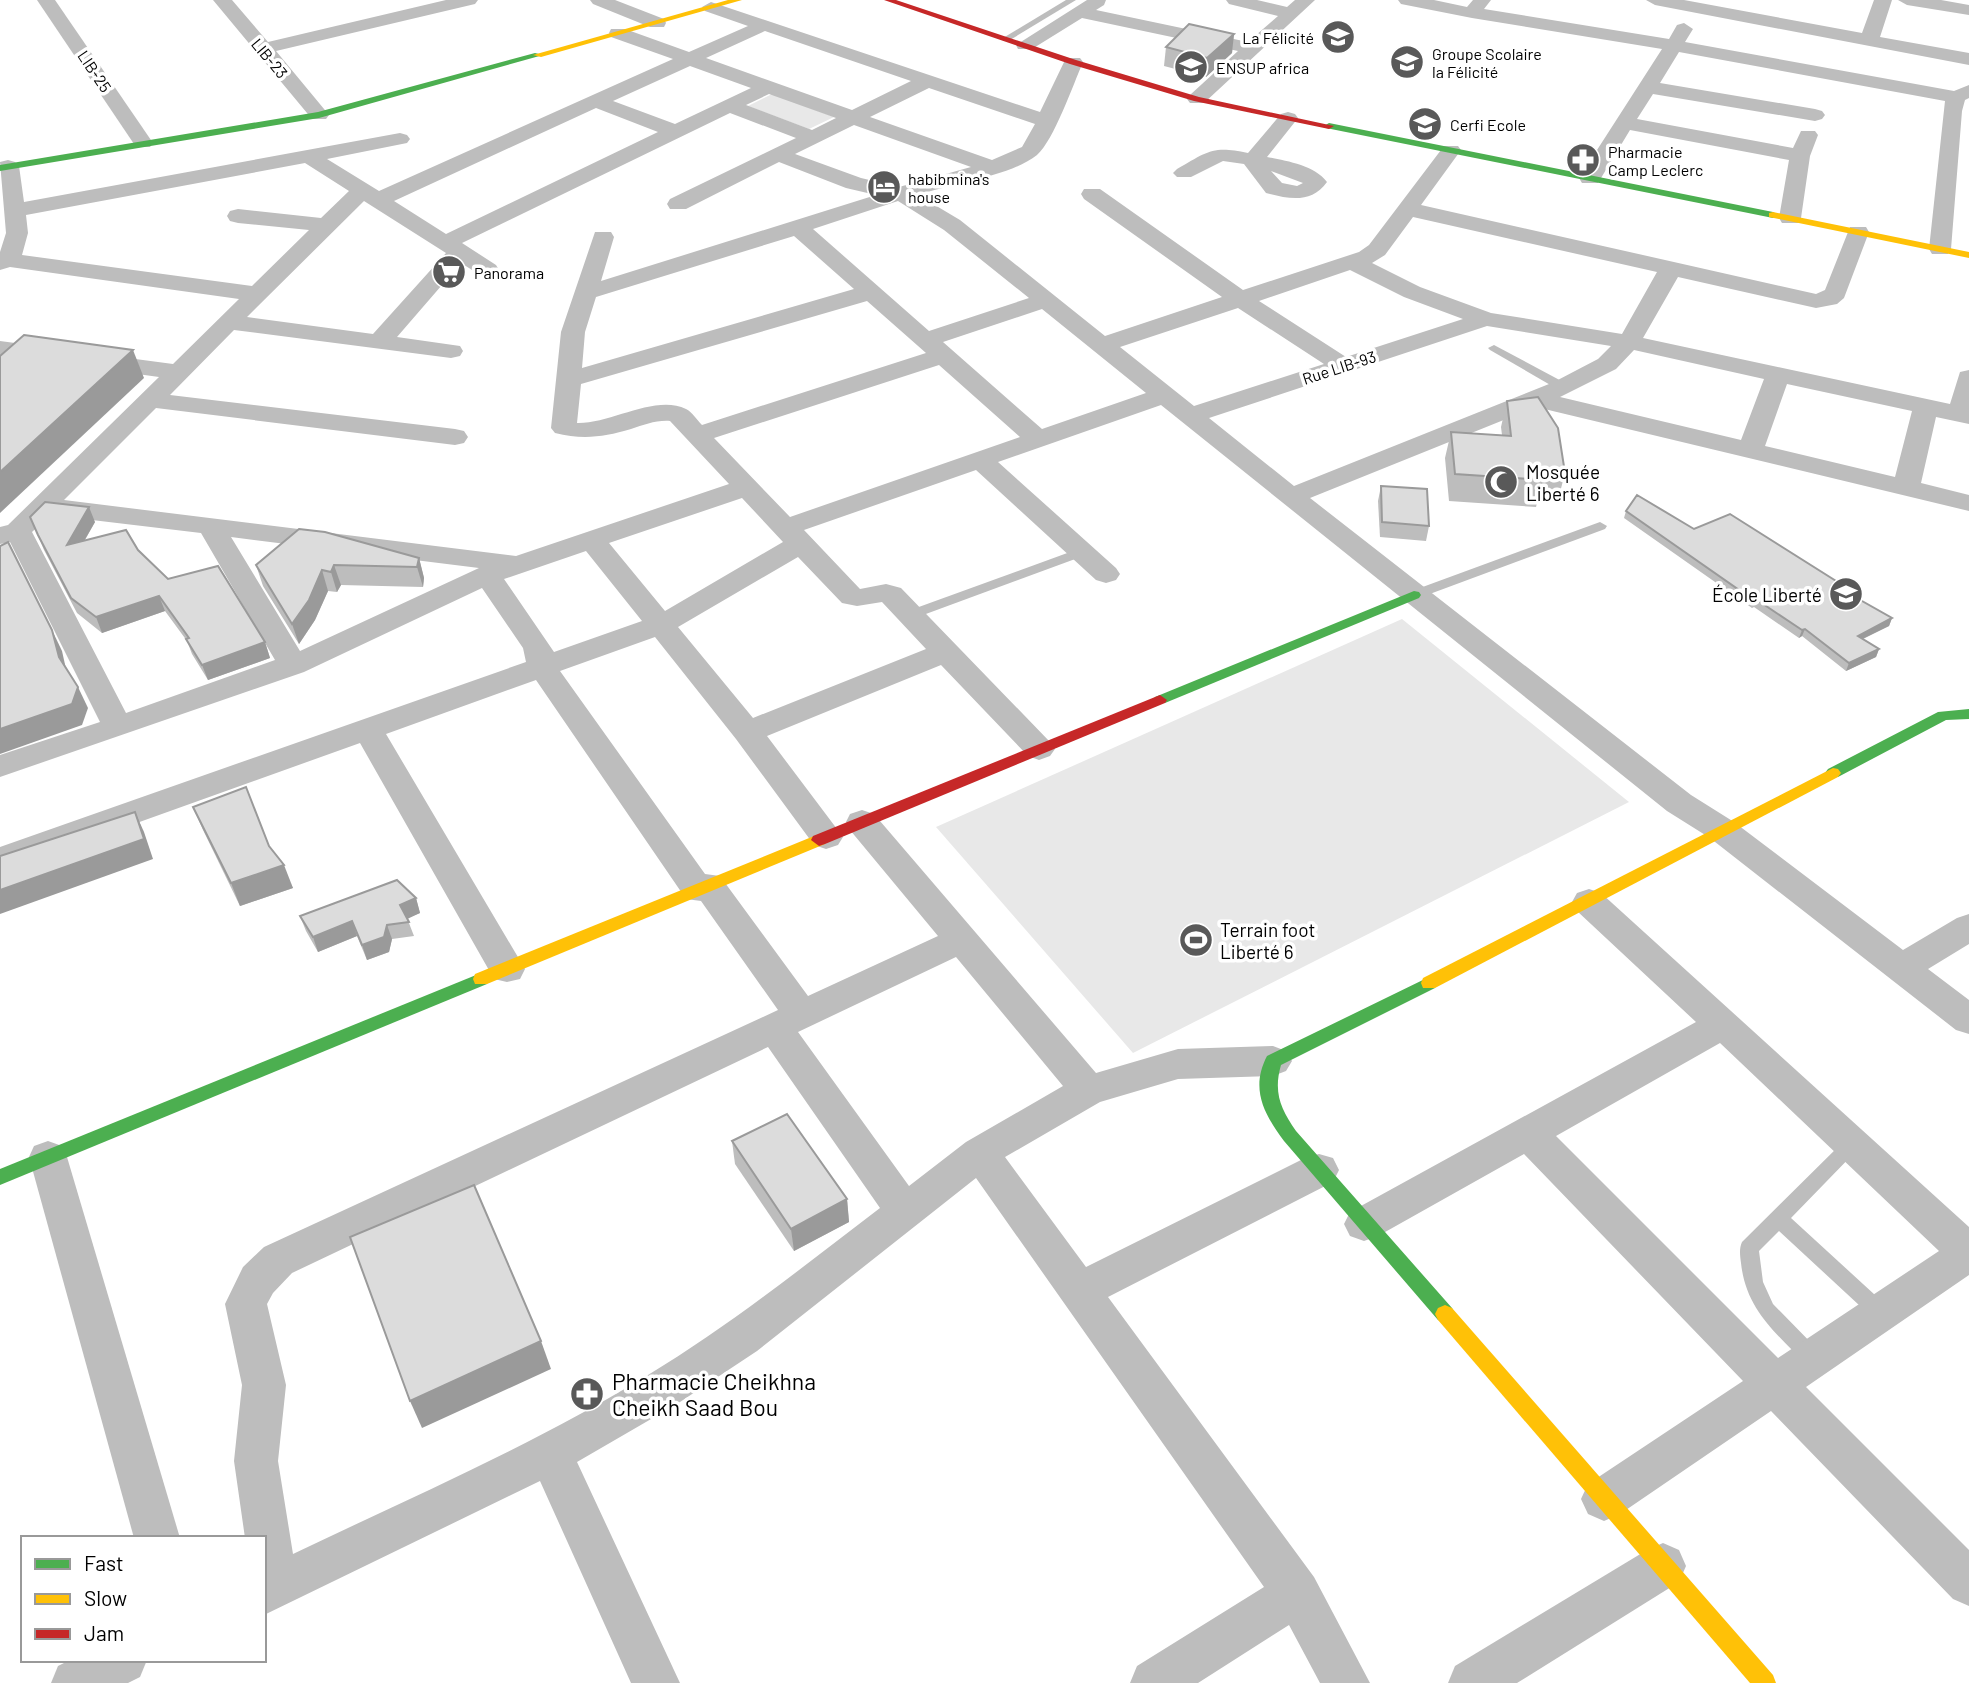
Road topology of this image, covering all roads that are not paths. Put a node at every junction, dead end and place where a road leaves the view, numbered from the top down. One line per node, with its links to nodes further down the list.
1 (46, 0): 53 (street, LIB-25)
2 (222, 0): 31 (street, LIB-23)
3 (388, 0): 22 (street)
4 (469, 0): 22 (street)
5 (599, 0): 24 (street)
6 (738, 0): 19 (street)
7 (888, 0): 27 (street)
8 (1099, 0): 16 (street)
9 (1235, 0): 21 (street)
10 (1306, 0): 21 (street)
11 (1408, 0): 17 (street)
12 (1655, 0): 18 (street)
13 (1780, 0): 23 (street)
14 (1883, 0): 28 (street)
15 (1907, 0): 20 (street)
16 (1076, 6): 27 (lane); 29 (street); 32 (street)
17 (1477, 6): 30 (street)
18 (1705, 6): 23 (street); 30 (street)
19 (711, 8): 24 (street); 25 (street)
20 (1969, 10)
21 (1292, 14): 32 (street)
22 (405, 15): 31 (street)
23 (1770, 20): 28 (street)
24 (657, 23): 26 (street)
25 (764, 25): 33 (street); 37 (street)
26 (618, 33): 33 (street); 45 (street)
27 (1007, 38): 29 (street)
28 (1869, 40): 34 (street)
29 (1025, 45): 35 (street)
30 (1673, 45): 36 (street); 39 (street)
31 (262, 49): 45 (street, LIB-23)
32 (1254, 49): 40 (street)
33 (690, 59): 38 (street); 41 (street)
34 (1969, 59)
35 (1073, 62): 40 (street); 48 (street)
36 (1842, 76): 42 (street); 44 (street)
37 (927, 81): 46 (street); 48 (street)
38 (768, 87): 43 (street); 46 (street)
39 (1648, 87): 44 (street); 49 (street)
40 (1196, 99): 47 (street)
41 (595, 102): 50 (street); 66 (street)
42 (1961, 103): 58 (street)
43 (730, 106): 50 (street); 51 (street)
44 (1815, 115): 56 (street)
45 (318, 116): 53 (street)
46 (853, 118): 51 (street); 60 (street)
47 (1288, 118): 54 (street); 62 (street)
48 (1046, 121): 60 (street)
49 (1624, 123): 56 (street); 63 (street)
50 (676, 132): 77 (street)
51 (813, 137): 55 (street)
52 (400, 139): 57 (street)
53 (143, 143): 59 (street)
54 (1451, 150): 63 (street); 68 (street)
55 (778, 155): 64 (street); 67 (street)
56 (1800, 156): 71 (street)
57 (310, 157): 66 (street); 69 (street)
58 (1947, 166): 61 (street); 78 (street)
59 (4, 167): 69 (street)
60 (993, 168): 64 (street)
61 (1969, 169)
62 (1184, 173)
63 (1590, 178): 71 (street)
64 (901, 194): 73 (street); 88 (street)
65 (1092, 194): 87 (street)
66 (370, 195): 72 (street); 77 (street)
67 (678, 204)
68 (1408, 209): 81 (street); 82 (street)
69 (15, 210): 74 (street)
70 (239, 216): 72 (street)
71 (1790, 218): 75 (street)
72 (326, 225): 86 (street)
73 (797, 227): 84 (street); 85 (street)
74 (8, 232): 80 (street)
75 (1858, 232): 78 (street); 82 (street)
76 (603, 237): 84 (street)
77 (452, 247): 83 (street); 91 (street)
78 (1940, 249): 79 (street)
79 (1969, 255)
80 (5, 262): 86 (street)
81 (1352, 262): 87 (street); 89 (street)
82 (1671, 268): 92 (street)
83 (488, 270)
84 (587, 292): 102 (street)
85 (871, 292): 95 (street); 102 (street)
86 (257, 295): 90 (street)
87 (1240, 299): 93 (street); 98 (street)
88 (1046, 300): 93 (street); 95 (street)
89 (1486, 318): 92 (street); 98 (street, Rue LIB-93)
90 (228, 323): 91 (street); 99 (street)
91 (379, 342): 97 (street)
92 (1629, 342): 100 (street); 103 (street)
93 (1102, 345): 104 (street)
94 (0, 348): 99 (street)
95 (934, 348): 110 (street); 112 (street)
96 (1494, 348): 103 (lane)
97 (451, 351)
98 (1342, 365): 109 (street, Rue LIB-93)
99 (178, 372): 106 (street)
100 (1778, 375): 107 (street); 113 (street)
101 (1969, 377): 108 (street)
102 (567, 380): 110 (street)
103 (1563, 387): 105 (street)
104 (1165, 395): 109 (street); 112 (street)
105 (1535, 399): 113 (street); 117 (street)
106 (149, 400): 111 (street); 119 (street)
107 (1926, 407): 108 (street); 116 (street)
108 (1965, 415)
109 (1191, 416): 117 (street)
110 (696, 435): 115 (street)
111 (455, 437)
112 (1038, 439): 114 (street)
113 (1750, 450): 116 (street)
114 (980, 460): 123 (street); 125 (street)
115 (747, 486): 123 (street); 124 (street)
116 (1906, 488): 118 (street)
117 (1292, 496): 128 (street)
118 (1969, 503)
119 (44, 505): 120 (street); 122 (street)
120 (210, 526): 126 (street); 132 (street)
121 (1600, 526): 128 (lane)
122 (9, 533): 135 (street)
123 (794, 535): 129 (street); 130 (street)
124 (593, 541): 126 (street); 130 (street)
125 (1081, 552): 127 (street); 129 (lane)
126 (502, 570): 132 (street); 133 (street)
127 (1106, 574)
128 (1414, 595): 138 (street); 141 (street)
129 (910, 615): 131 (street)
130 (663, 624): 133 (street); 137 (street)
131 (945, 652): 137 (street); 138 (street)
132 (293, 665): 135 (street)
133 (542, 667): 136 (street); 144 (street)
134 (1969, 714): 141 (street)
135 (118, 727): 139 (street)
136 (368, 729): 143 (street); 148 (street)
137 (747, 732): 142 (street)
138 (1039, 749): 140 (street)
139 (0, 766)
140 (862, 822): 142 (street); 147 (street)
141 (1722, 830): 145 (street); 149 (street)
142 (826, 836): 144 (street)
143 (0, 860)
144 (703, 888): 148 (street); 151 (street)
145 (1589, 902): 152 (street); 153 (street)
146 (1969, 927): 149 (street)
147 (963, 939): 151 (street); 154 (street)
148 (507, 969): 158 (street)
149 (1900, 969): 150 (street)
150 (1969, 1020)
151 (789, 1021): 161 (street); 172 (street)
152 (1723, 1024): 155 (street); 156 (street)
153 (1273, 1061): 154 (street); 159 (street)
154 (1088, 1090): 157 (street)
155 (1529, 1133): 163 (street); 168 (street)
156 (1853, 1143): 162 (lane); 164 (street)
157 (980, 1153): 161 (street); 165 (street)
158 (48, 1157): 160 (street); 171 (street)
159 (1319, 1170): 163 (street); 165 (street)
160 (0, 1177)
161 (904, 1210): 169 (street)
162 (1778, 1219): 166 (lane); 167 (lane)
163 (1364, 1224): 170 (street)
164 (1969, 1253): 166 (street)
165 (1081, 1290): 177 (street)
166 (1880, 1312): 167 (street)
167 (1814, 1359): 168 (street)
168 (1776, 1385): 170 (street); 175 (street)
169 (550, 1454): 176 (street); 180 (street)
170 (1604, 1499): 174 (street)
171 (155, 1536)
172 (264, 1536)
173 (266, 1552): 176 (street)
174 (1663, 1566): 183 (street); 184 (street)
175 (1969, 1583)
176 (270, 1589)
177 (1297, 1593): 181 (street); 182 (street)
178 (119, 1662): 179 (street)
179 (75, 1683)
180 (656, 1683)
181 (1154, 1683)
182 (1346, 1683)
183 (1472, 1683)
184 (1765, 1683)

